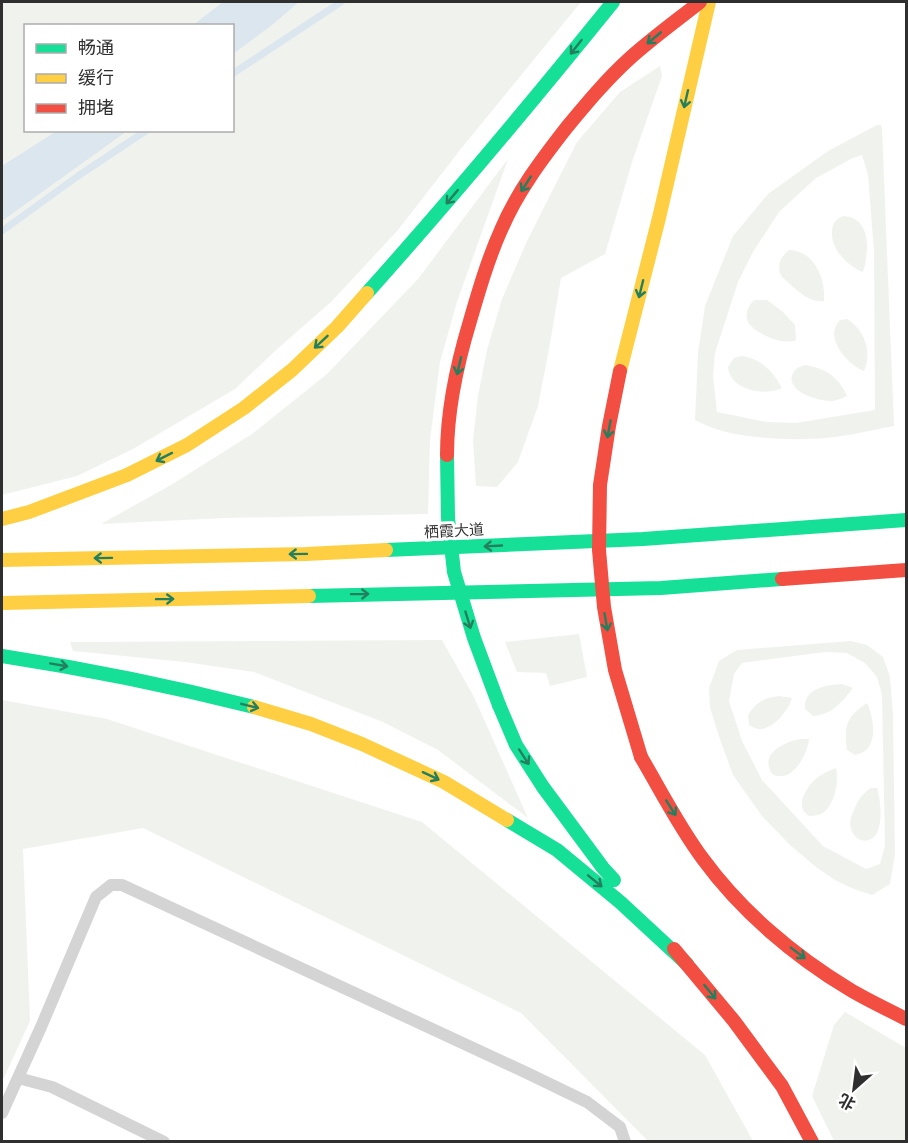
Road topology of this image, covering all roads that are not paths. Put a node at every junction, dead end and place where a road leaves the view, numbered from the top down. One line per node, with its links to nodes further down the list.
1 (613, 2): 5 (highway, one-way to 5)
2 (700, 2): 14 (highway, one-way to 14, bridge)
3 (709, 2): 15 (highway, one-way to 15, bridge)
4 (750, 518): 7 (highway)
5 (2, 519)
6 (906, 520): 7 (highway, 栖霞大道)
7 (551, 543): 8 (highway, 栖霞大道, one-way to 8)
8 (2, 560)
9 (906, 570): 10 (highway)
10 (661, 588): 11 (highway); 12 (highway, one-way to 10)
11 (791, 592)
12 (2, 603)
13 (2, 656): 14 (highway, one-way to 14)
14 (687, 964): 20 (highway, one-way to 20)
15 (906, 1019)
16 (18, 1078): 17 (lane); 18 (lane); 19 (lane)
17 (2, 1113)
18 (164, 1142)
19 (625, 1142)
20 (812, 1142)

